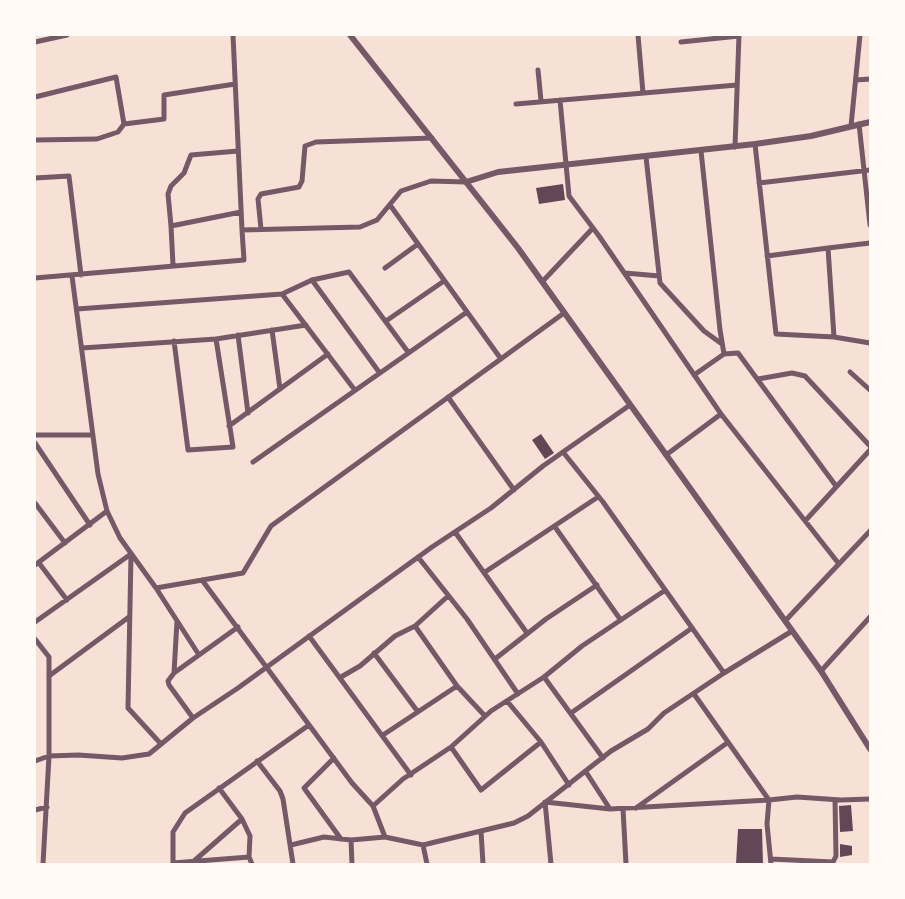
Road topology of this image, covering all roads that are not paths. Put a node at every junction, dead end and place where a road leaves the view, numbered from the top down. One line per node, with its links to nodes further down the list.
1 (67, 35): 7 (street)
2 (233, 35): 12 (street)
3 (350, 35): 23 (street)
4 (638, 35): 14 (street)
5 (739, 35): 8 (street); 13 (street)
6 (860, 35): 11 (street)
7 (35, 42)
8 (682, 42)
9 (538, 70): 17 (street)
10 (870, 79): 11 (street)
11 (856, 80): 22 (street)
12 (235, 84): 20 (street); 27 (street)
13 (738, 85): 14 (street); 26 (street)
14 (643, 93): 16 (street)
15 (35, 97): 20 (street)
16 (560, 100): 17 (street); 30 (street)
17 (541, 102): 18 (street)
18 (516, 104)
19 (870, 122): 21 (street)
20 (124, 124): 24 (street)
21 (859, 124): 22 (street); 31 (street)
22 (851, 126): 25 (street)
23 (432, 138): 33 (street); 40 (street)
24 (35, 140)
25 (755, 144): 26 (street); 34 (street)
26 (735, 147): 28 (street)
27 (238, 151): 36 (street); 38 (street)
28 (701, 151): 29 (street); 68 (street)
29 (646, 157): 30 (street); 51 (street)
30 (566, 165): 33 (street); 39 (street)
31 (867, 171): 34 (street); 37 (street)
32 (35, 178): 49 (street)
33 (466, 182): 35 (street); 55 (street)
34 (759, 183): 45 (street)
35 (390, 205): 40 (street); 43 (street)
36 (241, 212): 38 (street); 41 (street)
37 (870, 225)
38 (171, 226): 46 (street)
39 (594, 228): 48 (street); 55 (street)
40 (261, 229): 41 (street)
41 (242, 230): 46 (street)
42 (870, 243): 44 (street)
43 (418, 244): 47 (street); 54 (street)
44 (828, 248): 45 (street); 64 (street)
45 (767, 256): 64 (street)
46 (173, 265): 49 (street)
47 (385, 268)
48 (624, 273): 51 (street); 76 (street)
49 (81, 275): 50 (street)
50 (72, 276): 52 (street); 57 (street)
51 (659, 276): 68 (street)
52 (35, 278)
53 (312, 280): 56 (street); 60 (street); 74 (street)
54 (444, 281): 58 (street); 60 (street)
55 (542, 282): 59 (street)
56 (282, 294): 57 (street); 61 (street)
57 (77, 309): 69 (street)
58 (467, 312): 70 (street); 73 (street)
59 (564, 313): 73 (street); 82 (street)
60 (386, 321): 70 (street)
61 (306, 325): 62 (street); 71 (street)
62 (272, 330): 63 (street); 78 (street)
63 (238, 335): 65 (street); 83 (street)
64 (834, 337): 67 (street)
65 (216, 339): 66 (street); 85 (street)
66 (174, 341): 69 (street); 85 (street)
67 (870, 343)
68 (722, 344): 72 (street)
69 (82, 348): 87 (street)
70 (408, 352): 74 (street)
71 (328, 354): 78 (street); 79 (street)
72 (724, 354): 76 (street); 77 (street)
73 (501, 358): 81 (street)
74 (379, 372): 79 (street)
75 (850, 372): 80 (street)
76 (694, 375): 84 (street)
77 (758, 379): 89 (street); 94 (street)
78 (280, 389): 83 (street)
79 (354, 389): 93 (street)
80 (870, 390)
81 (448, 397): 95 (street); 112 (street)
82 (630, 405): 91 (street); 92 (street)
83 (248, 413): 85 (street)
84 (721, 414): 92 (street); 101 (street)
85 (228, 426)
86 (35, 434): 87 (street)
87 (92, 435): 99 (street)
88 (35, 443): 102 (street)
89 (870, 446)
90 (870, 450): 94 (street)
91 (563, 452): 95 (street); 96 (street)
92 (666, 455): 122 (street)
93 (253, 462)
94 (836, 486): 101 (street)
95 (514, 490): 105 (street)
96 (598, 497): 103 (street); 115 (street)
97 (35, 503): 98 (street)
98 (41, 512): 100 (street); 106 (street)
99 (107, 512): 102 (street); 107 (street)
100 (35, 516)
101 (805, 520): 110 (street)
102 (90, 525): 106 (street)
103 (555, 527): 111 (street); 113 (street)
104 (870, 531): 110 (street)
105 (455, 532): 108 (street); 111 (street)
106 (65, 543): 109 (street)
107 (131, 554): 114 (street); 117 (street); 118 (street)
108 (418, 557): 116 (street); 129 (street)
109 (37, 564): 117 (street)
110 (839, 564): 122 (street)
111 (485, 572): 128 (street)
112 (202, 580): 114 (street); 125 (street)
113 (597, 585): 120 (street); 128 (street)
114 (156, 588): 121 (street)
115 (664, 591): 120 (street); 126 (street)
116 (448, 596): 124 (street); 133 (street)
117 (67, 600): 123 (street)
118 (129, 617): 138 (street); 153 (street)
119 (870, 617): 135 (street)
120 (620, 619): 140 (street)
121 (177, 621): 132 (street); 136 (street)
122 (785, 621): 127 (street)
123 (35, 622)
124 (415, 626): 131 (street); 141 (street)
125 (238, 627): 132 (street); 134 (street)
126 (692, 628): 137 (street); 146 (street)
127 (792, 631): 135 (street); 137 (street)
128 (527, 633): 133 (street)
129 (309, 636): 134 (street); 139 (street)
130 (35, 639): 138 (street)
131 (374, 653): 139 (street); 145 (street)
132 (199, 656): 136 (street)
133 (495, 659): 142 (street)
134 (268, 666): 148 (street); 149 (street)
135 (821, 671): 155 (street)
136 (174, 673): 148 (street)
137 (724, 673): 143 (street)
138 (49, 676): 156 (street)
139 (341, 677): 150 (street)
140 (544, 677): 142 (street); 146 (street)
141 (457, 686): 145 (street); 147 (street)
142 (518, 694): 144 (street)
143 (694, 694): 152 (street); 158 (street)
144 (507, 701): 147 (street); 151 (street)
145 (418, 712): 150 (street)
146 (571, 713): 158 (street)
147 (485, 716): 154 (street)
148 (193, 718): 153 (street)
149 (309, 725): 157 (street); 160 (street)
150 (383, 735): 162 (street)
151 (541, 742): 154 (street); 163 (street)
152 (727, 743): 166 (street); 173 (street)
153 (161, 744): 156 (street)
154 (451, 747): 162 (street)
155 (870, 749)
156 (49, 756): 159 (street); 169 (street)
157 (334, 758): 170 (street); 178 (street)
158 (603, 758): 161 (street)
159 (35, 761)
160 (257, 761): 164 (street); 180 (street)
161 (586, 772): 163 (street); 171 (street)
162 (411, 774): 170 (street)
163 (568, 785): 168 (street)
164 (219, 788): 175 (street); 185 (street)
165 (870, 799): 167 (street)
166 (768, 800): 167 (street); 173 (street); 184 (street)
167 (835, 800): 186 (street)
168 (545, 802): 171 (street); 176 (street); 193 (street)
169 (47, 806): 174 (street); 187 (street)
170 (373, 806): 177 (street)
171 (610, 809): 172 (street)
172 (623, 809): 173 (street); 194 (street)
173 (635, 809)
174 (35, 810)
175 (242, 819): 182 (street); 183 (street)
176 (481, 831): 181 (street); 192 (street)
177 (385, 837): 179 (street); 181 (street)
178 (341, 839): 179 (street); 180 (street)
179 (351, 840): 190 (street)
180 (290, 845): 189 (street)
181 (423, 845): 191 (street)
182 (250, 857): 183 (street); 188 (street)
183 (194, 861): 185 (street)
184 (771, 862): 186 (street)
185 (173, 863)
186 (832, 863)
187 (43, 864)
188 (252, 864)
189 (293, 864)
190 (352, 864)
191 (427, 864)
192 (483, 864)
193 (551, 864)
194 (626, 864)

